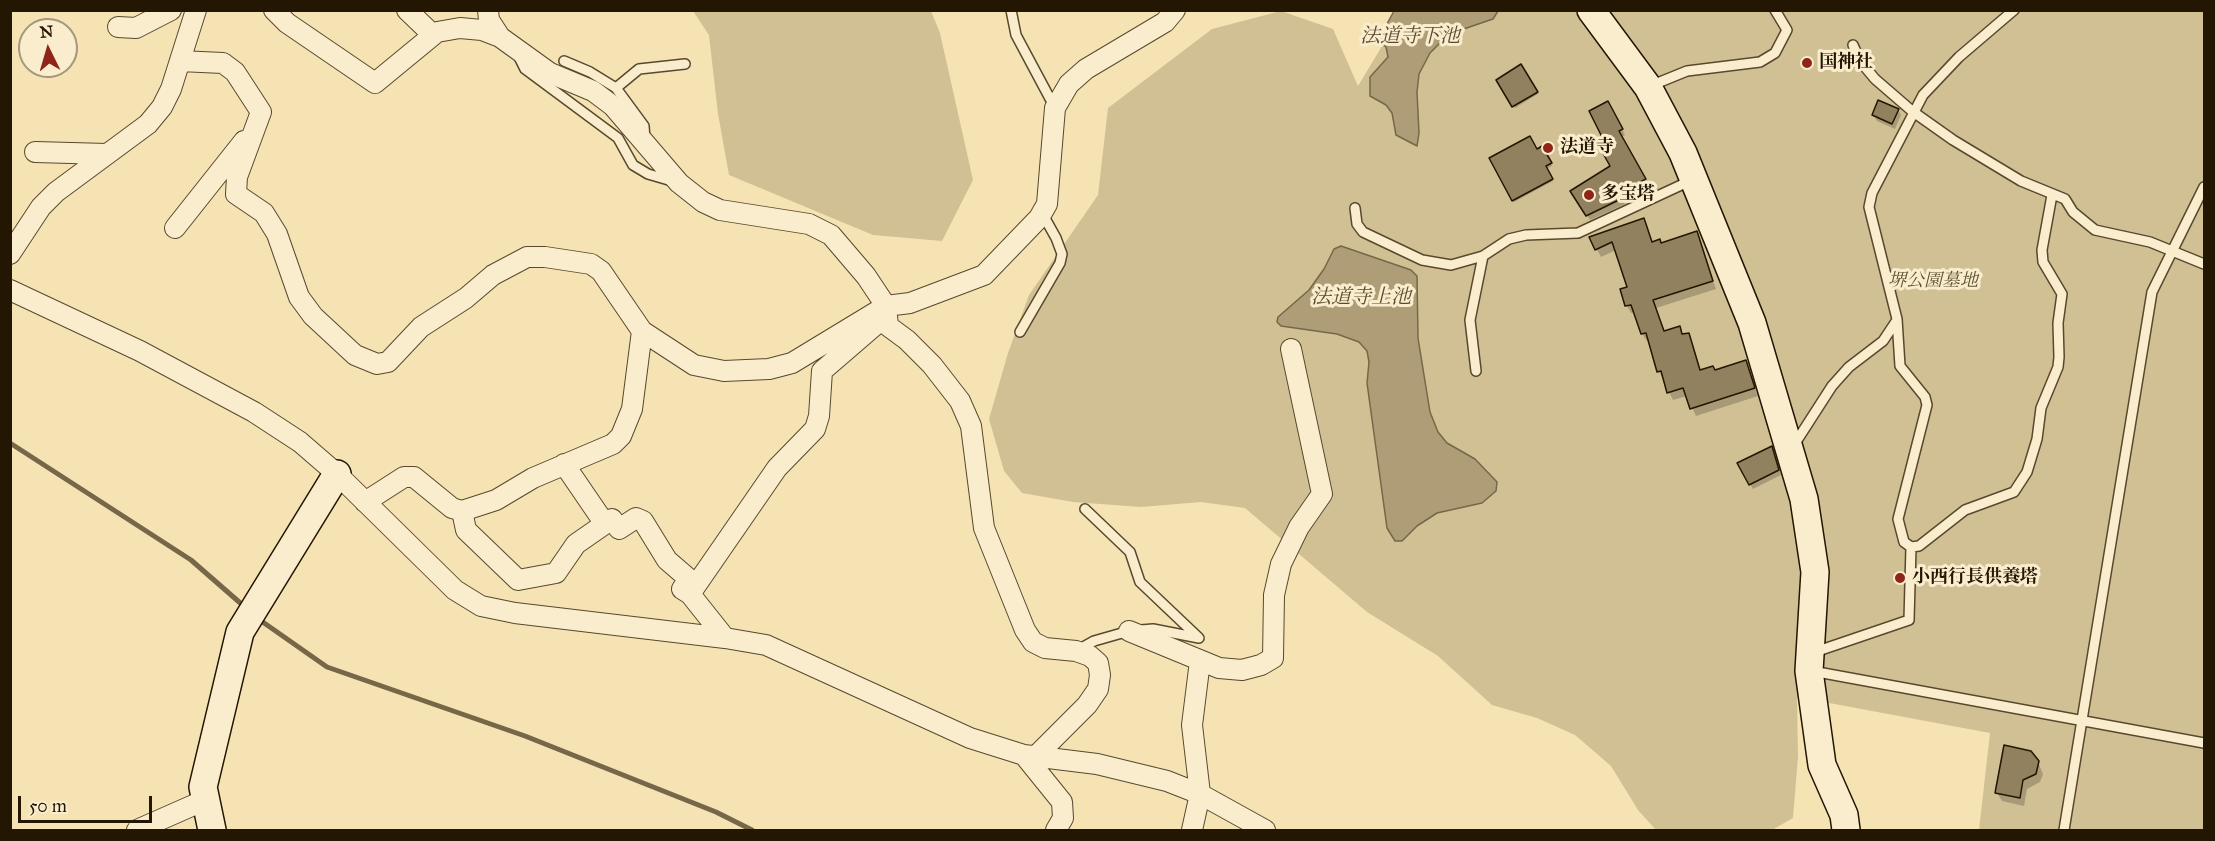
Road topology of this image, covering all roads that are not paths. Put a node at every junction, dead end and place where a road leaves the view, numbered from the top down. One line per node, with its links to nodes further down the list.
1 (171, 10): 11 (street)
2 (196, 10): 15 (street)
3 (274, 10): 12 (street)
4 (407, 10): 12 (street)
5 (488, 10): 13 (street)
6 (1011, 10): 20 (lane)
7 (1175, 10): 20 (street)
8 (1591, 10): 18 (street)
9 (1775, 10): 18 (lane)
10 (2014, 10): 21 (lane)
11 (118, 27)
12 (433, 35): 13 (street)
13 (507, 42): 23 (street); 27 (lane)
14 (1853, 45): 21 (lane)
15 (180, 61): 22 (street); 25 (street)
16 (564, 61): 19 (lane)
17 (685, 64): 19 (lane)
18 (1648, 87): 26 (street)
19 (616, 88): 23 (lane)
20 (1055, 108): 31 (street)
21 (1912, 111): 29 (lane); 39 (lane)
22 (256, 125): 32 (street); 40 (street)
23 (645, 141): 27 (street)
24 (35, 152): 25 (street)
25 (107, 154): 34 (street)
26 (1694, 179): 35 (lane); 44 (street)
27 (679, 183): 38 (street)
28 (2205, 187): 33 (lane)
29 (2052, 195): 33 (lane); 51 (lane)
30 (1355, 208): 35 (lane)
31 (1042, 213): 38 (street); 41 (lane)
32 (175, 228)
33 (2172, 249): 36 (lane); 58 (lane)
34 (10, 254)
35 (1483, 256): 43 (lane)
36 (2205, 264)
37 (10, 290): 46 (street)
38 (886, 311): 40 (street); 52 (street); 55 (street)
39 (1897, 319): 44 (lane); 51 (lane)
40 (642, 331): 45 (street)
41 (1020, 332)
42 (1291, 349): 56 (street)
43 (1476, 371)
44 (1790, 452): 57 (street)
45 (564, 464): 49 (street); 50 (street)
46 (337, 474): 47 (street); 62 (street)
47 (365, 502): 49 (street); 54 (street)
48 (1084, 508): 53 (lane)
49 (462, 511): 50 (street)
50 (605, 524): 52 (street)
51 (1911, 547): 57 (lane)
52 (690, 594): 54 (street)
53 (1129, 631): 55 (lane); 56 (street)
54 (725, 638): 60 (street)
55 (1076, 651): 60 (street)
56 (1200, 661): 61 (street)
57 (1810, 662): 58 (lane); 68 (street)
58 (2082, 721): 59 (lane); 69 (lane)
59 (2205, 743)
60 (1030, 755): 61 (street); 65 (street)
61 (1200, 794): 66 (street); 67 (street)
62 (206, 800): 63 (street); 64 (street)
63 (137, 831)
64 (212, 831)
65 (1056, 831)
66 (1192, 831)
67 (1265, 831)
68 (1846, 831)
69 (2064, 831)

